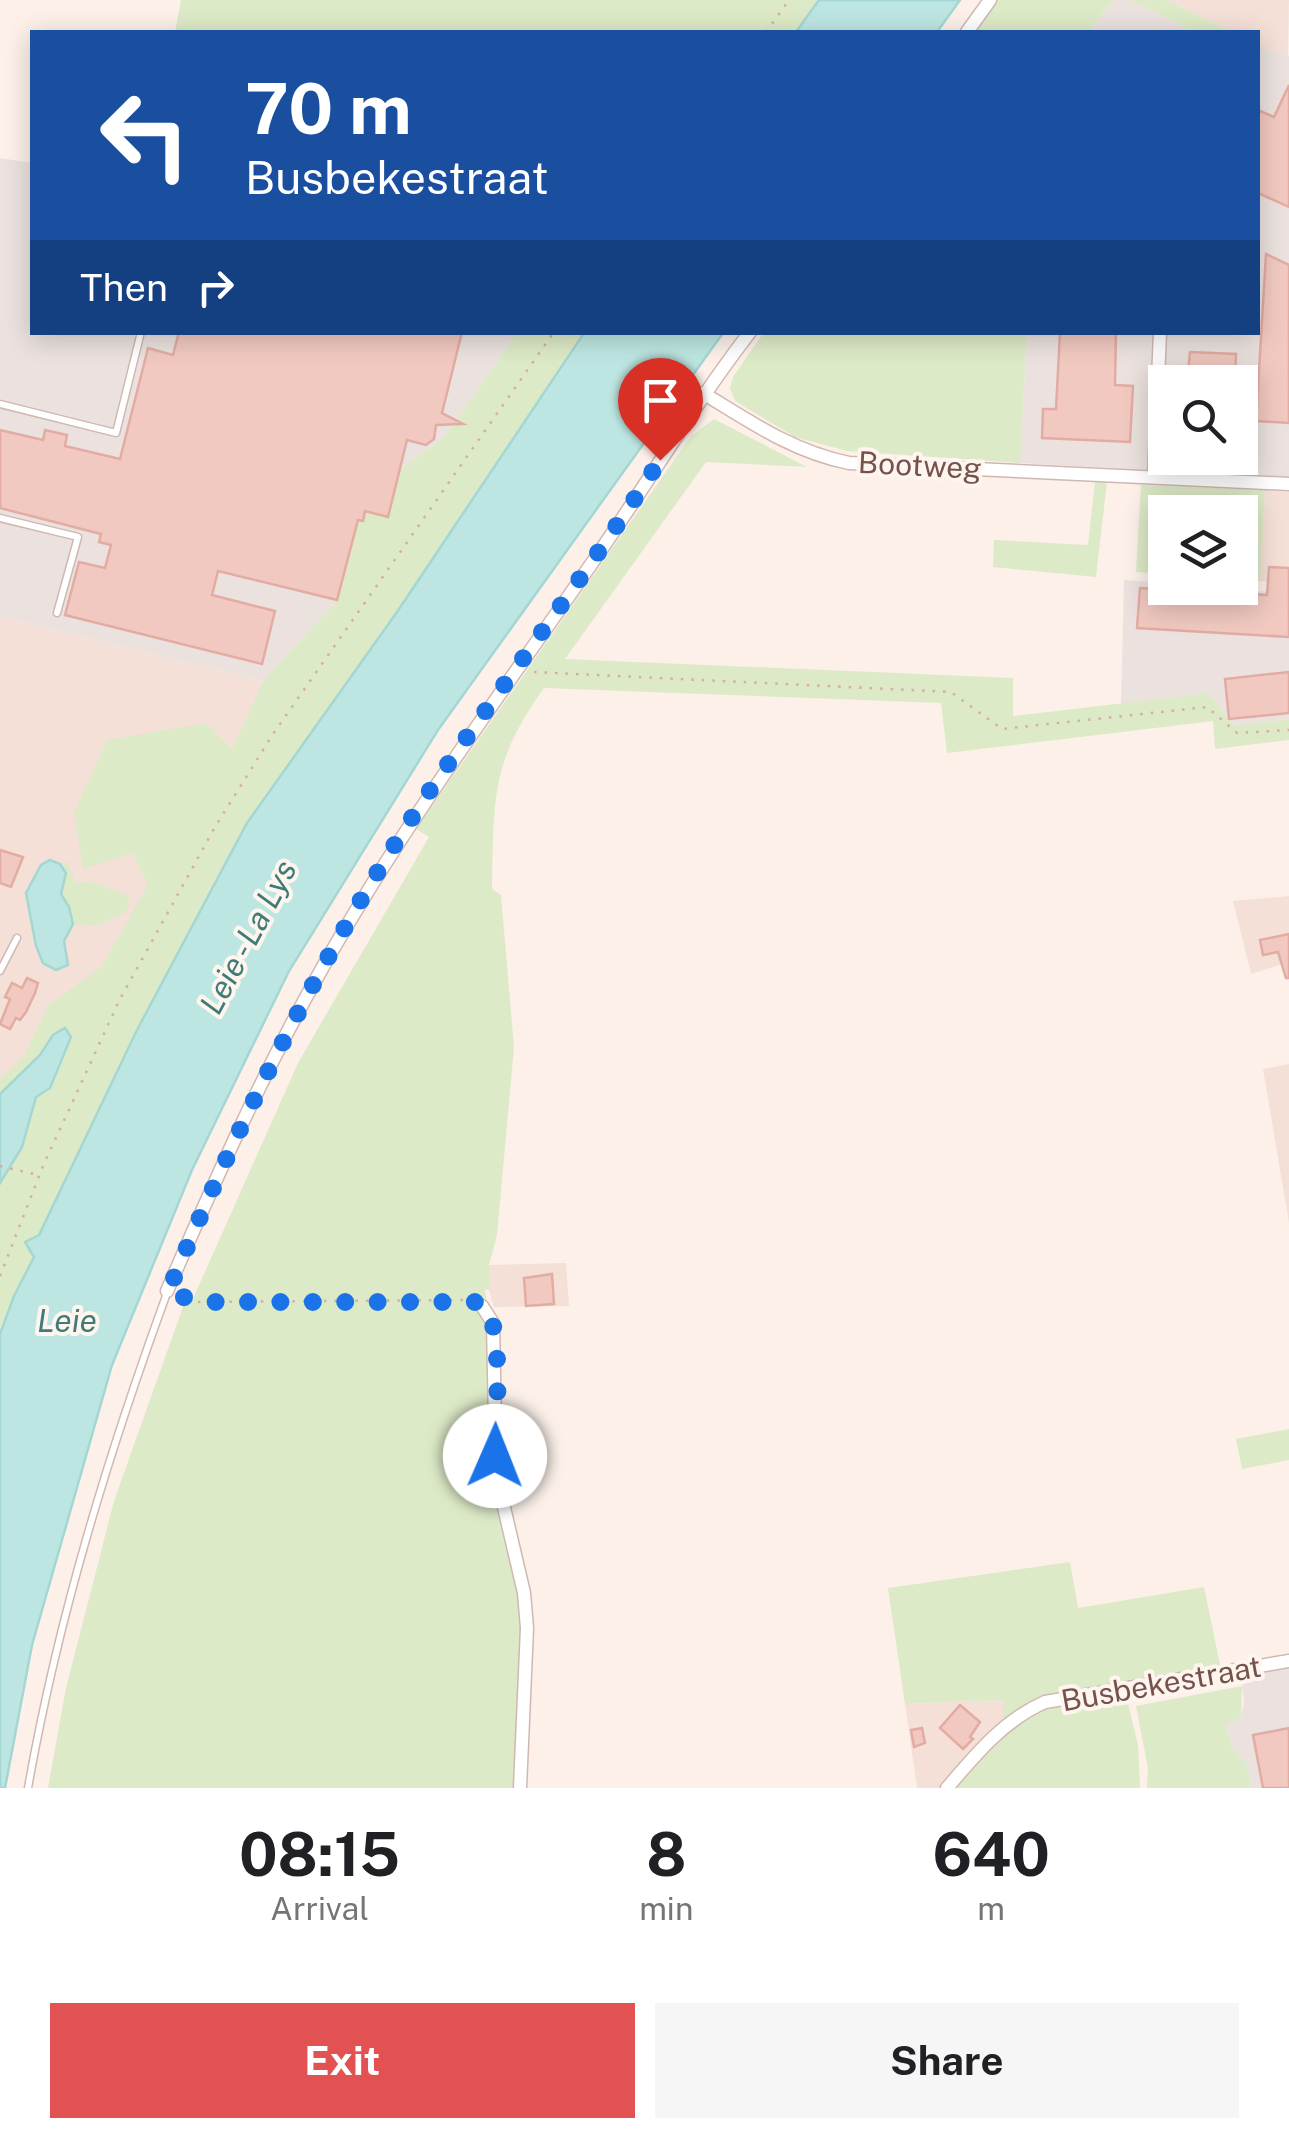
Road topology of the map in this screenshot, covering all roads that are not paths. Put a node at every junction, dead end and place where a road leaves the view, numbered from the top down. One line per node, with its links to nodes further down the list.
1 (990, 0): 2 (street)
2 (968, 30)
3 (140, 335): 7 (lane)
4 (748, 335): 6 (street)
5 (1160, 335): 8 (street)
6 (703, 393): 8 (street, Bootweg); 14 (street)
7 (0, 404)
8 (1154, 476): 9 (street, Bootweg)
9 (1289, 484)
10 (0, 518): 11 (lane)
11 (57, 612)
12 (18, 938): 13 (lane)
13 (0, 971)
14 (168, 1292): 17 (lane)
15 (482, 1306): 18 (street)
16 (1289, 1661): 19 (street, Busbekestraat)
17 (28, 1788)
18 (520, 1788)
19 (947, 1788)

